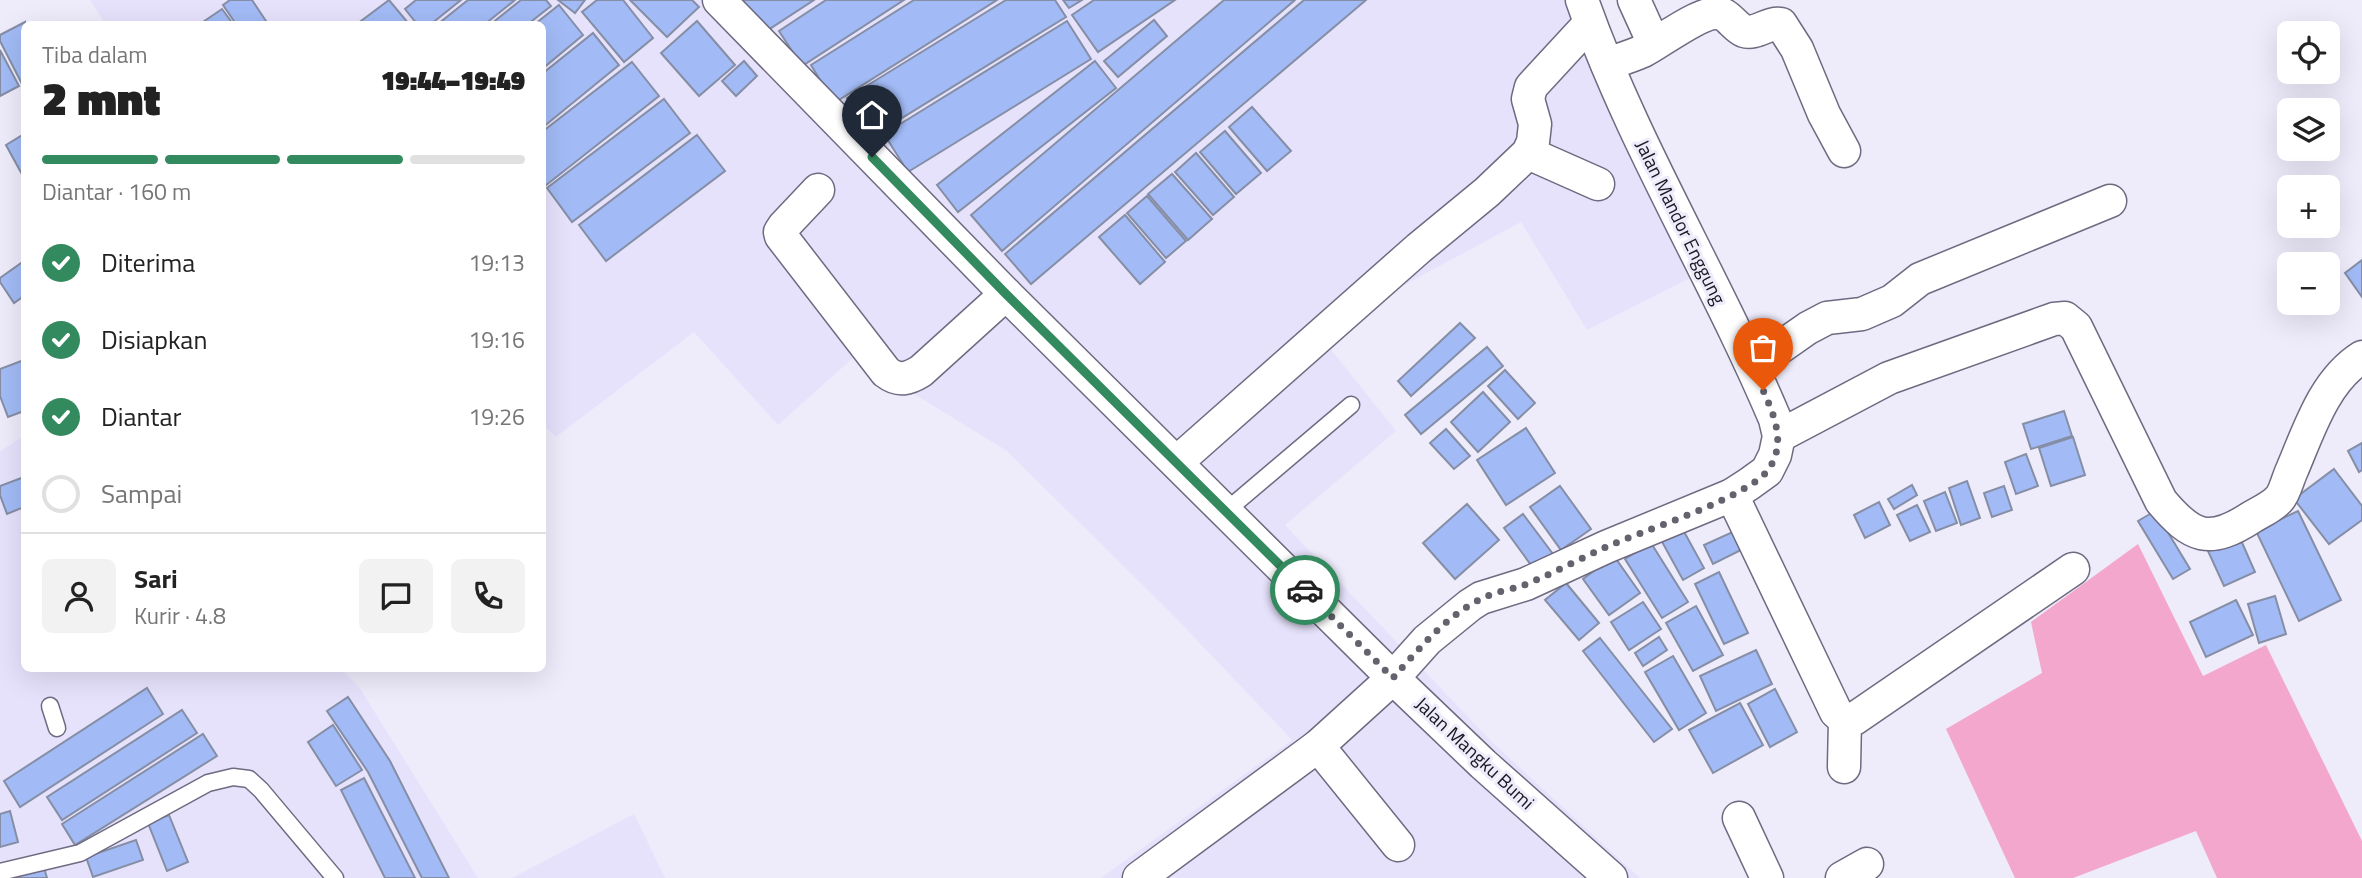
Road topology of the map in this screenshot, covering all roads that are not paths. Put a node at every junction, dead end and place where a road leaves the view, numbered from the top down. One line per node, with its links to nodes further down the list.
1 (719, 0): 11 (street, Jalan Mangku Bumi)
2 (1634, 0): 4 (street)
3 (1592, 9): 5 (street, Jalan Mandor Enggung); 7 (street)
4 (1654, 44): 5 (street); 6 (street)
5 (1607, 64): 13 (street, Jalan Mandor Enggung)
6 (1844, 151)
7 (1528, 153): 8 (street); 16 (street)
8 (1598, 184)
9 (818, 190): 11 (street)
10 (2110, 201): 13 (street)
11 (1006, 294): 16 (street, Jalan Mangku Bumi)
12 (2362, 357): 15 (street)
13 (1750, 362): 15 (street, Jalan Mandor Enggung)
14 (1351, 405): 18 (lane)
15 (1779, 436): 17 (street)
16 (1177, 462): 18 (street, Jalan Mangku Bumi)
17 (1732, 495): 20 (street); 22 (street)
18 (1226, 511): 20 (street, Jalan Mangku Bumi)
19 (2073, 569): 22 (street)
20 (1393, 678): 24 (street); 31 (street, Jalan Mangku Bumi)
21 (50, 706): 23 (lane)
22 (1844, 720): 25 (street)
23 (57, 728)
24 (1318, 746): 27 (street); 30 (street)
25 (1844, 767)
26 (1739, 818): 32 (street)
27 (1398, 845)
28 (0, 872): 29 (lane)
29 (335, 878)
30 (1139, 878)
31 (1611, 878)
32 (1768, 878)

